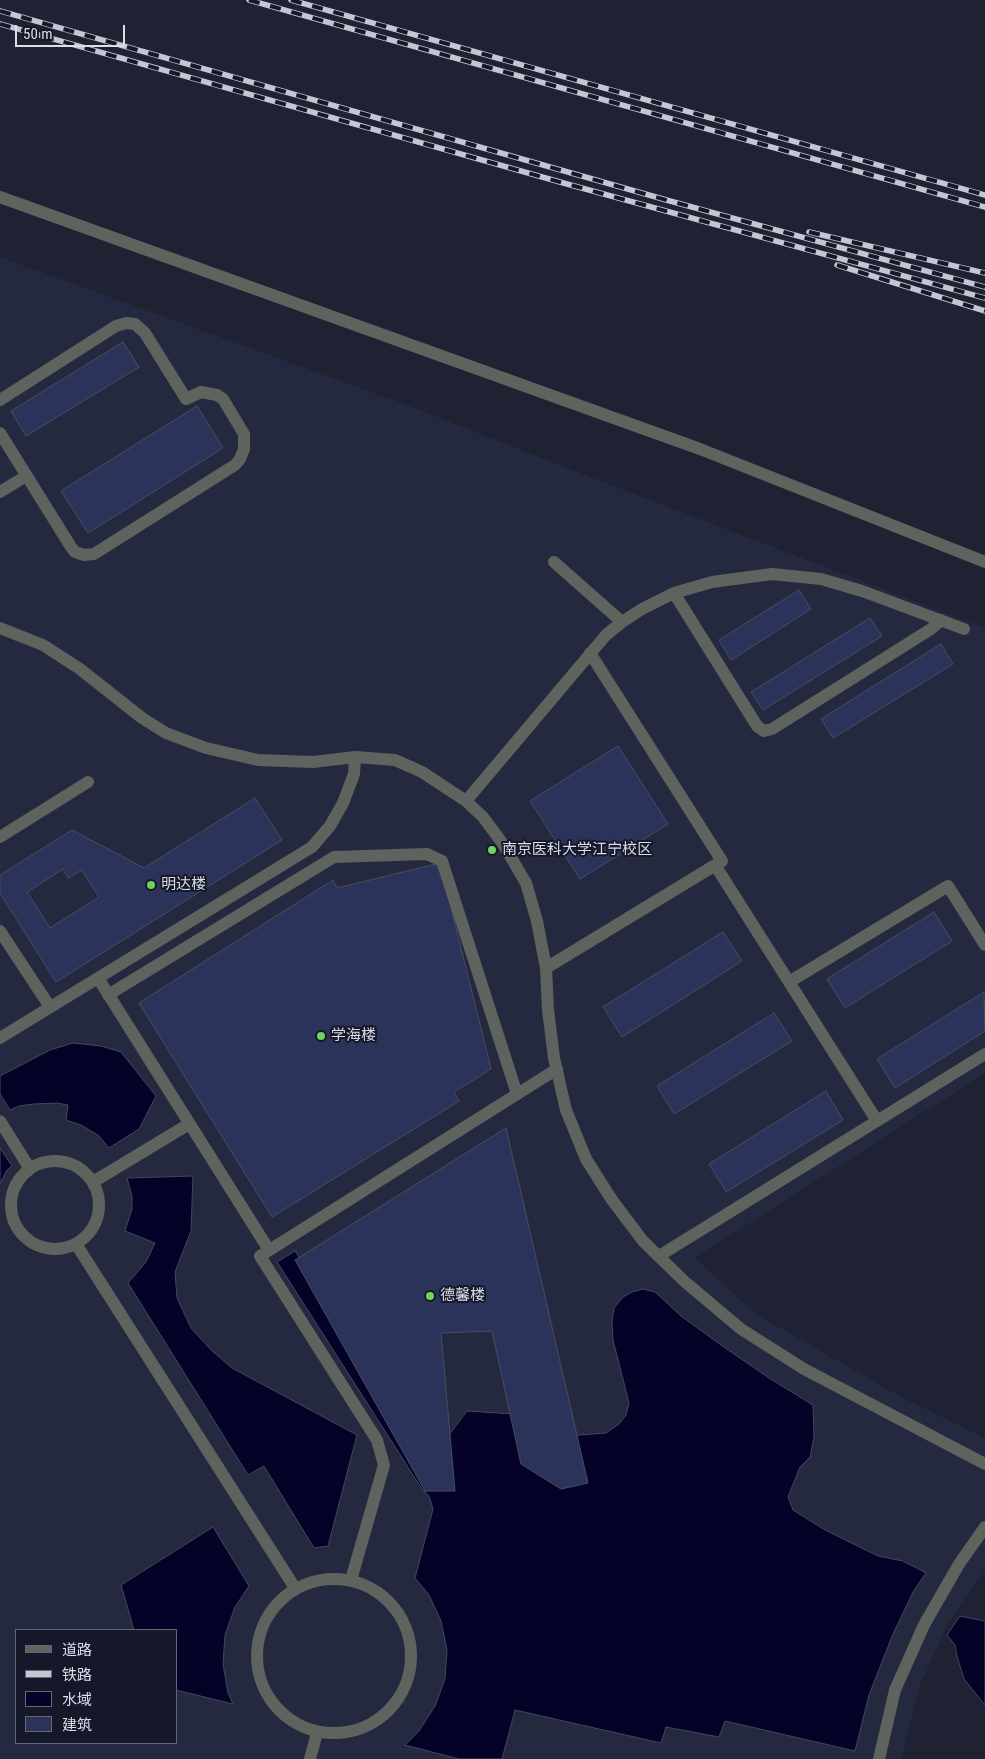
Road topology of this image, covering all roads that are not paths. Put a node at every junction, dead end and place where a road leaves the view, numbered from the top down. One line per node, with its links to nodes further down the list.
1 (0, 197): 7 (street)
2 (0, 400): 4 (street)
3 (0, 433): 4 (street)
4 (26, 476): 5 (street)
5 (0, 492)
6 (554, 562): 10 (street)
7 (985, 562)
8 (674, 593): 9 (street); 9 (street); 10 (street)
9 (941, 620): 12 (street)
10 (622, 622): 13 (street)
11 (0, 628): 14 (street)
12 (964, 629)
13 (590, 653): 16 (street); 18 (street)
14 (355, 758): 16 (street); 22 (street)
15 (88, 782): 17 (street)
16 (466, 801): 21 (street)
17 (0, 837)
18 (715, 865): 21 (street); 23 (street)
19 (0, 931): 25 (street)
20 (985, 945): 23 (street)
21 (546, 968): 28 (street)
22 (98, 978): 24 (street); 25 (street)
23 (789, 982): 31 (street)
24 (108, 995): 29 (street); 32 (street)
25 (50, 1007): 26 (street)
26 (0, 1038)
27 (985, 1054): 31 (street)
28 (556, 1069): 29 (street); 37 (street)
29 (517, 1094): 36 (street)
30 (0, 1121): 33 (street)
31 (877, 1121): 37 (street)
32 (189, 1124): 34 (street); 36 (street)
33 (30, 1169): 34 (street); 35 (street)
34 (93, 1182): 35 (street)
35 (76, 1244): 41 (street)
36 (268, 1250): 40 (street)
37 (660, 1256): 38 (street)
38 (985, 1464)
39 (985, 1527): 44 (street)
40 (351, 1580): 41 (street); 42 (street)
41 (295, 1588): 42 (street)
42 (317, 1733): 43 (street)
43 (310, 1759)
44 (879, 1759)

